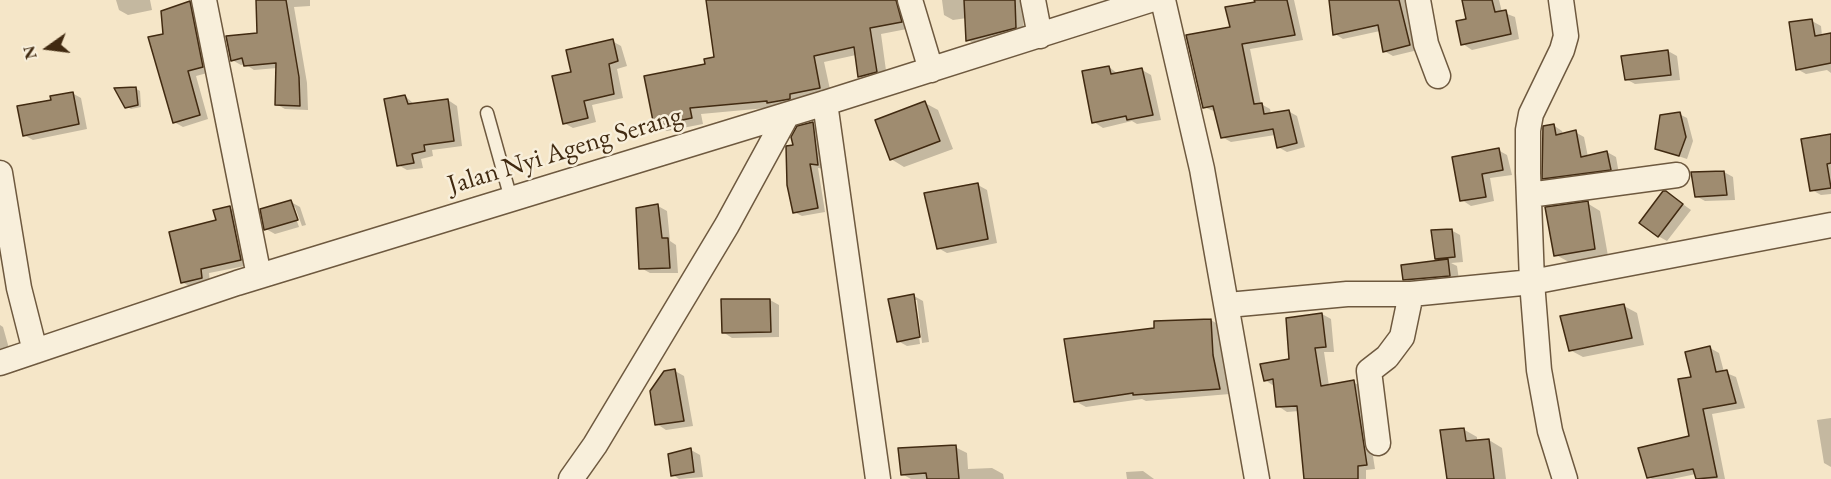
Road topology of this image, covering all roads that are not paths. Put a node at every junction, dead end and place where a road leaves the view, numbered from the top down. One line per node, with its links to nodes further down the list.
1 (204, 0): 19 (street)
2 (910, 0): 9 (street)
3 (1033, 0): 8 (street)
4 (1150, 0): 8 (street, Jalan Nyi Ageng Serang)
5 (1163, 0): 22 (street)
6 (1418, 0): 10 (street)
7 (1561, 0): 16 (street)
8 (1040, 36): 9 (street, Jalan Nyi Ageng Serang)
9 (931, 70): 11 (street, Jalan Nyi Ageng Serang)
10 (1438, 76)
11 (825, 103): 13 (street, Jalan Nyi Ageng Serang); 27 (street)
12 (487, 113): 17 (lane)
13 (787, 115): 17 (street, Jalan Nyi Ageng Serang); 26 (street)
14 (0, 173): 23 (street)
15 (1677, 174): 16 (street)
16 (1529, 195): 20 (street)
17 (511, 199): 19 (street, Jalan Nyi Ageng Serang)
18 (1831, 225): 20 (street)
19 (260, 276): 23 (street, Jalan Nyi Ageng Serang)
20 (1532, 282): 21 (street); 29 (street)
21 (1411, 294): 22 (street); 25 (street)
22 (1228, 305): 28 (street)
23 (35, 351): 24 (street, Jalan Nyi Ageng Serang)
24 (0, 363)
25 (1378, 442)
26 (571, 479)
27 (878, 479)
28 (1257, 479)
29 (1565, 479)

